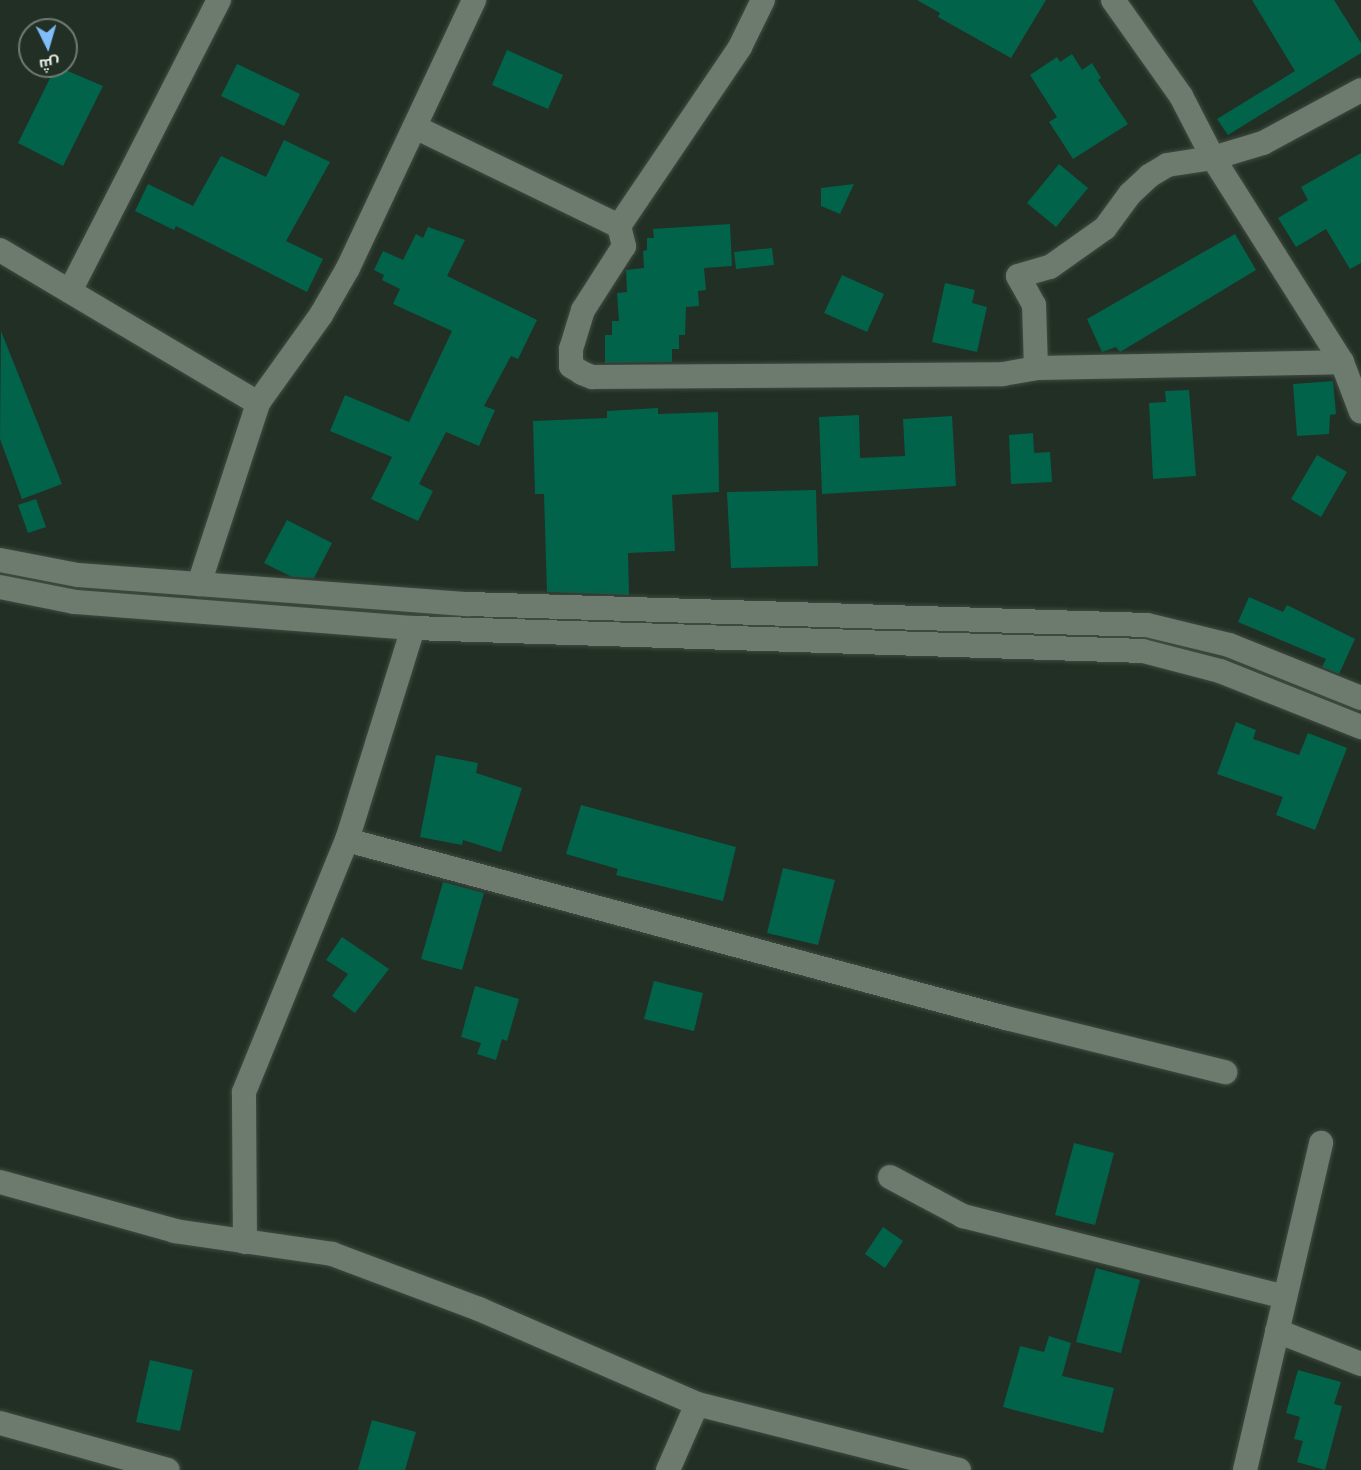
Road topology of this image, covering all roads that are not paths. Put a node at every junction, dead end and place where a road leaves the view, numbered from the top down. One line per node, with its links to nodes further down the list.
1 (219, 0): 12 (street)
2 (474, 0): 6 (street)
3 (764, 0): 8 (street)
4 (1113, 0): 7 (street)
5 (1361, 90): 7 (street)
6 (415, 127): 8 (street); 15 (street)
7 (1213, 158): 13 (street); 14 (street)
8 (619, 226): 14 (street)
9 (0, 250): 10 (street)
10 (24, 264): 11 (street); 12 (street)
11 (0, 271)
12 (70, 291): 15 (street)
13 (1342, 362): 14 (street); 16 (street)
14 (1036, 369)
15 (258, 403): 18 (street)
16 (1361, 412)
17 (0, 560): 18 (street)
18 (199, 584): 21 (street)
19 (0, 587): 20 (street)
20 (413, 628): 22 (street); 23 (street)
21 (1361, 698)
22 (1361, 727)
23 (347, 840): 24 (street); 28 (street)
24 (1225, 1072)
25 (1321, 1143): 29 (street)
26 (890, 1177): 29 (street)
27 (0, 1182): 28 (street)
28 (246, 1242): 32 (street)
29 (1285, 1297): 30 (street)
30 (1277, 1331): 31 (street); 37 (street)
31 (1361, 1364)
32 (697, 1404): 35 (street); 36 (street)
33 (0, 1424): 34 (street)
34 (168, 1470)
35 (669, 1470)
36 (959, 1470)
37 (1245, 1470)

